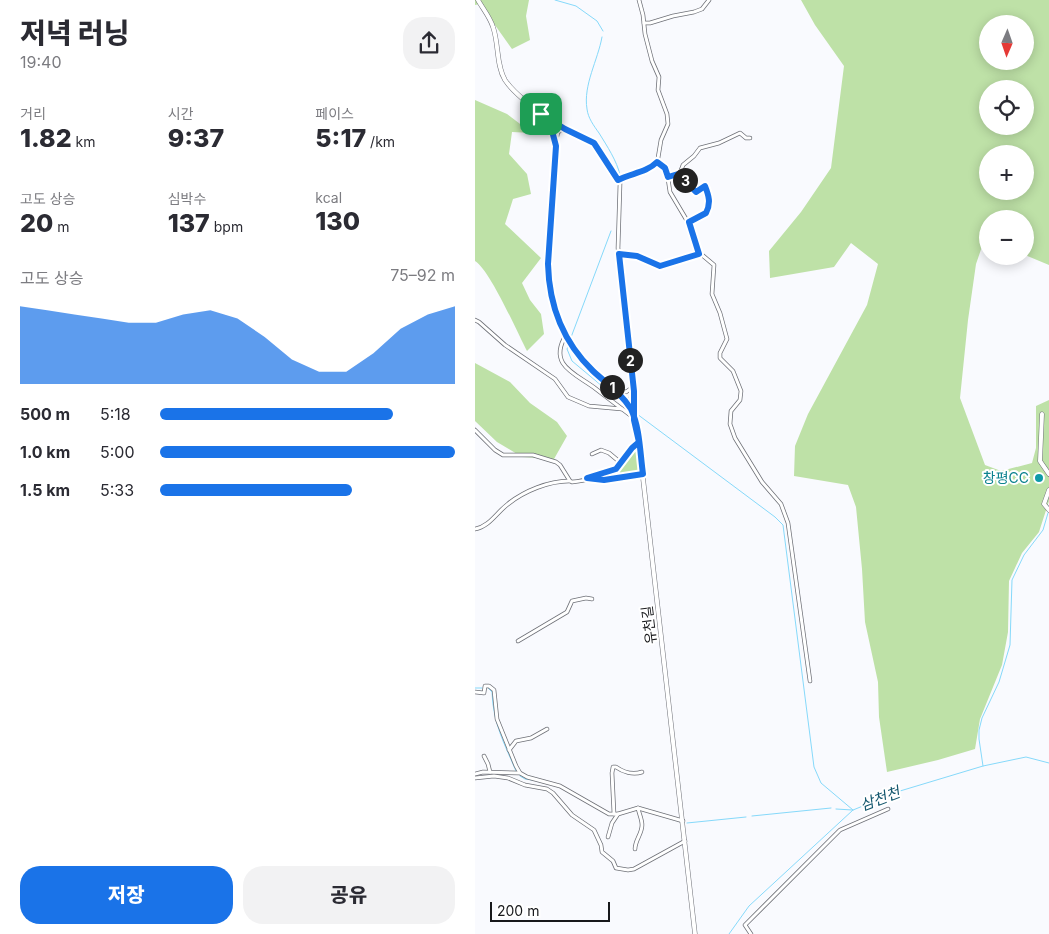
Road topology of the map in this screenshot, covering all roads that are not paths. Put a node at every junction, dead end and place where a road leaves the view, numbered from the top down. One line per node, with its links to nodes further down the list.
1 (478, 0): 5 (street)
2 (639, 0): 4 (street)
3 (709, 0): 4 (street)
4 (644, 23): 10 (street)
5 (541, 114): 6 (street); 7 (street)
6 (551, 127): 7 (street); 9 (street, 유천길)
7 (565, 129): 9 (street); 13 (street)
8 (750, 138): 11 (street)
9 (556, 146): 18 (street, 유천길)
10 (657, 162): 12 (street); 13 (street)
11 (678, 174): 12 (street); 14 (street)
12 (668, 177): 14 (street)
13 (618, 180): 15 (street)
14 (689, 222): 16 (street)
15 (619, 254): 16 (street); 20 (street)
16 (699, 254): 38 (street)
17 (475, 320): 22 (street)
18 (567, 337): 19 (street, 유천길); 22 (street)
19 (615, 389): 20 (street); 21 (street, 유천길)
20 (633, 389): 21 (street); 24 (street)
21 (626, 402): 24 (street, 유천길)
22 (622, 409): 24 (street)
23 (1041, 414): 30 (street)
24 (634, 419): 26 (street, 유천길)
25 (475, 430): 32 (street)
26 (639, 442): 28 (street); 29 (street, 유천길)
27 (592, 454): 28 (street)
28 (621, 463): 31 (street)
29 (643, 474): 31 (street); 51 (street, 유천길)
30 (1049, 474)
31 (587, 478): 32 (street)
32 (570, 481): 35 (street)
33 (1049, 490): 34 (street)
34 (1049, 510)
35 (475, 529)
36 (592, 599): 37 (street)
37 (518, 641)
38 (810, 681)
39 (475, 692): 41 (street)
40 (547, 729): 41 (street)
41 (509, 750): 45 (street)
42 (484, 756): 43 (street)
43 (490, 772): 45 (street); 46 (street)
44 (642, 772): 50 (street)
45 (520, 773): 50 (street)
46 (475, 774)
47 (475, 778): 53 (street)
48 (638, 808): 50 (street); 51 (street); 54 (street)
49 (888, 809): 56 (street)
50 (616, 814): 52 (street)
51 (683, 821): 53 (street, 유천길)
52 (608, 837)
53 (685, 841): 55 (street, 유천길)
54 (635, 849)
55 (695, 934)
56 (751, 934)

